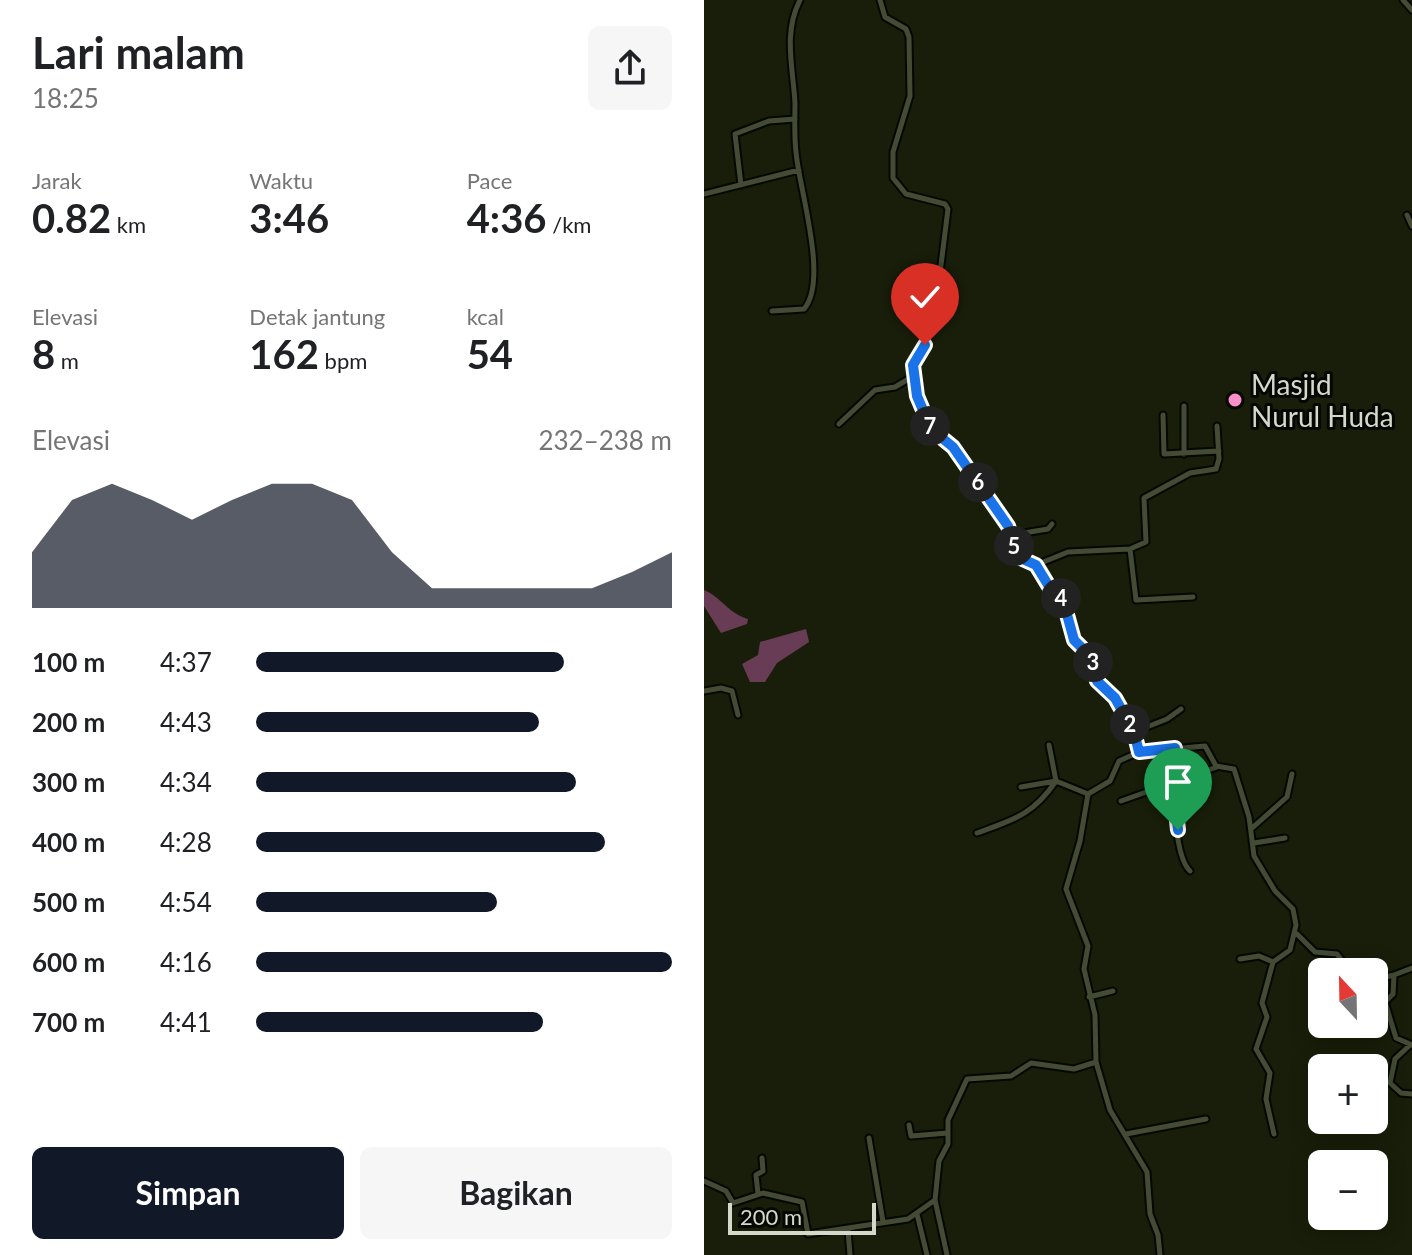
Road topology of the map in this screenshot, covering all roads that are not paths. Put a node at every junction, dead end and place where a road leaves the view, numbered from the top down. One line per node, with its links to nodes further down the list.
1 (800, 0): 5 (street)
2 (880, 0): 12 (street)
3 (1403, 0): 4 (street)
4 (1412, 10)
5 (795, 119): 6 (street); 7 (street)
6 (799, 170): 7 (street); 11 (street)
7 (741, 185): 8 (street)
8 (704, 194)
9 (1407, 215): 10 (street)
10 (1412, 226)
11 (772, 311)
12 (912, 377): 15 (street); 20 (street)
13 (1184, 406): 18 (street)
14 (1163, 415): 18 (street)
15 (839, 424)
16 (1217, 426): 17 (street)
17 (1219, 451): 18 (street); 21 (street)
18 (1184, 454)
19 (1052, 524): 20 (street)
20 (1012, 535): 22 (street)
21 (1130, 549): 22 (street); 23 (street)
22 (1036, 565): 27 (street)
23 (1193, 597)
24 (704, 691): 26 (street)
25 (1181, 709): 27 (street)
26 (738, 715)
27 (1134, 732): 30 (street)
28 (1049, 745): 33 (street)
29 (1175, 748): 30 (street); 31 (street); 34 (street)
30 (1139, 752): 36 (street)
31 (1217, 767): 34 (street); 38 (street)
32 (1292, 774): 38 (street)
33 (1056, 781): 35 (street); 36 (street); 39 (street)
34 (1173, 784): 37 (street); 42 (street)
35 (1021, 787)
36 (1088, 794): 51 (street)
37 (1121, 801)
38 (1251, 829): 41 (street)
39 (977, 833)
40 (1285, 838): 41 (street)
41 (1254, 843): 43 (street)
42 (1190, 871)
43 (1297, 934): 44 (street); 46 (street)
44 (1340, 958)
45 (1240, 959): 46 (street)
46 (1273, 962): 59 (street)
47 (1412, 968): 48 (street)
48 (1394, 975): 49 (street); 52 (street)
49 (1388, 976)
50 (1113, 991): 51 (street)
51 (1089, 997): 53 (street)
52 (1411, 1045): 54 (street)
53 (1096, 1062): 57 (street); 58 (street)
54 (1412, 1094)
55 (1206, 1119): 58 (street)
56 (909, 1125): 57 (street)
57 (948, 1133): 64 (street)
58 (1126, 1134): 71 (street)
59 (1274, 1134)
60 (869, 1138): 66 (street)
61 (762, 1158): 63 (street)
62 (704, 1181): 63 (street)
63 (758, 1194): 67 (street)
64 (935, 1200): 65 (street); 70 (street)
65 (917, 1214): 66 (street); 69 (street)
66 (883, 1222): 67 (street)
67 (848, 1230): 68 (street)
68 (850, 1255)
69 (927, 1255)
70 (947, 1255)
71 (1160, 1255)

